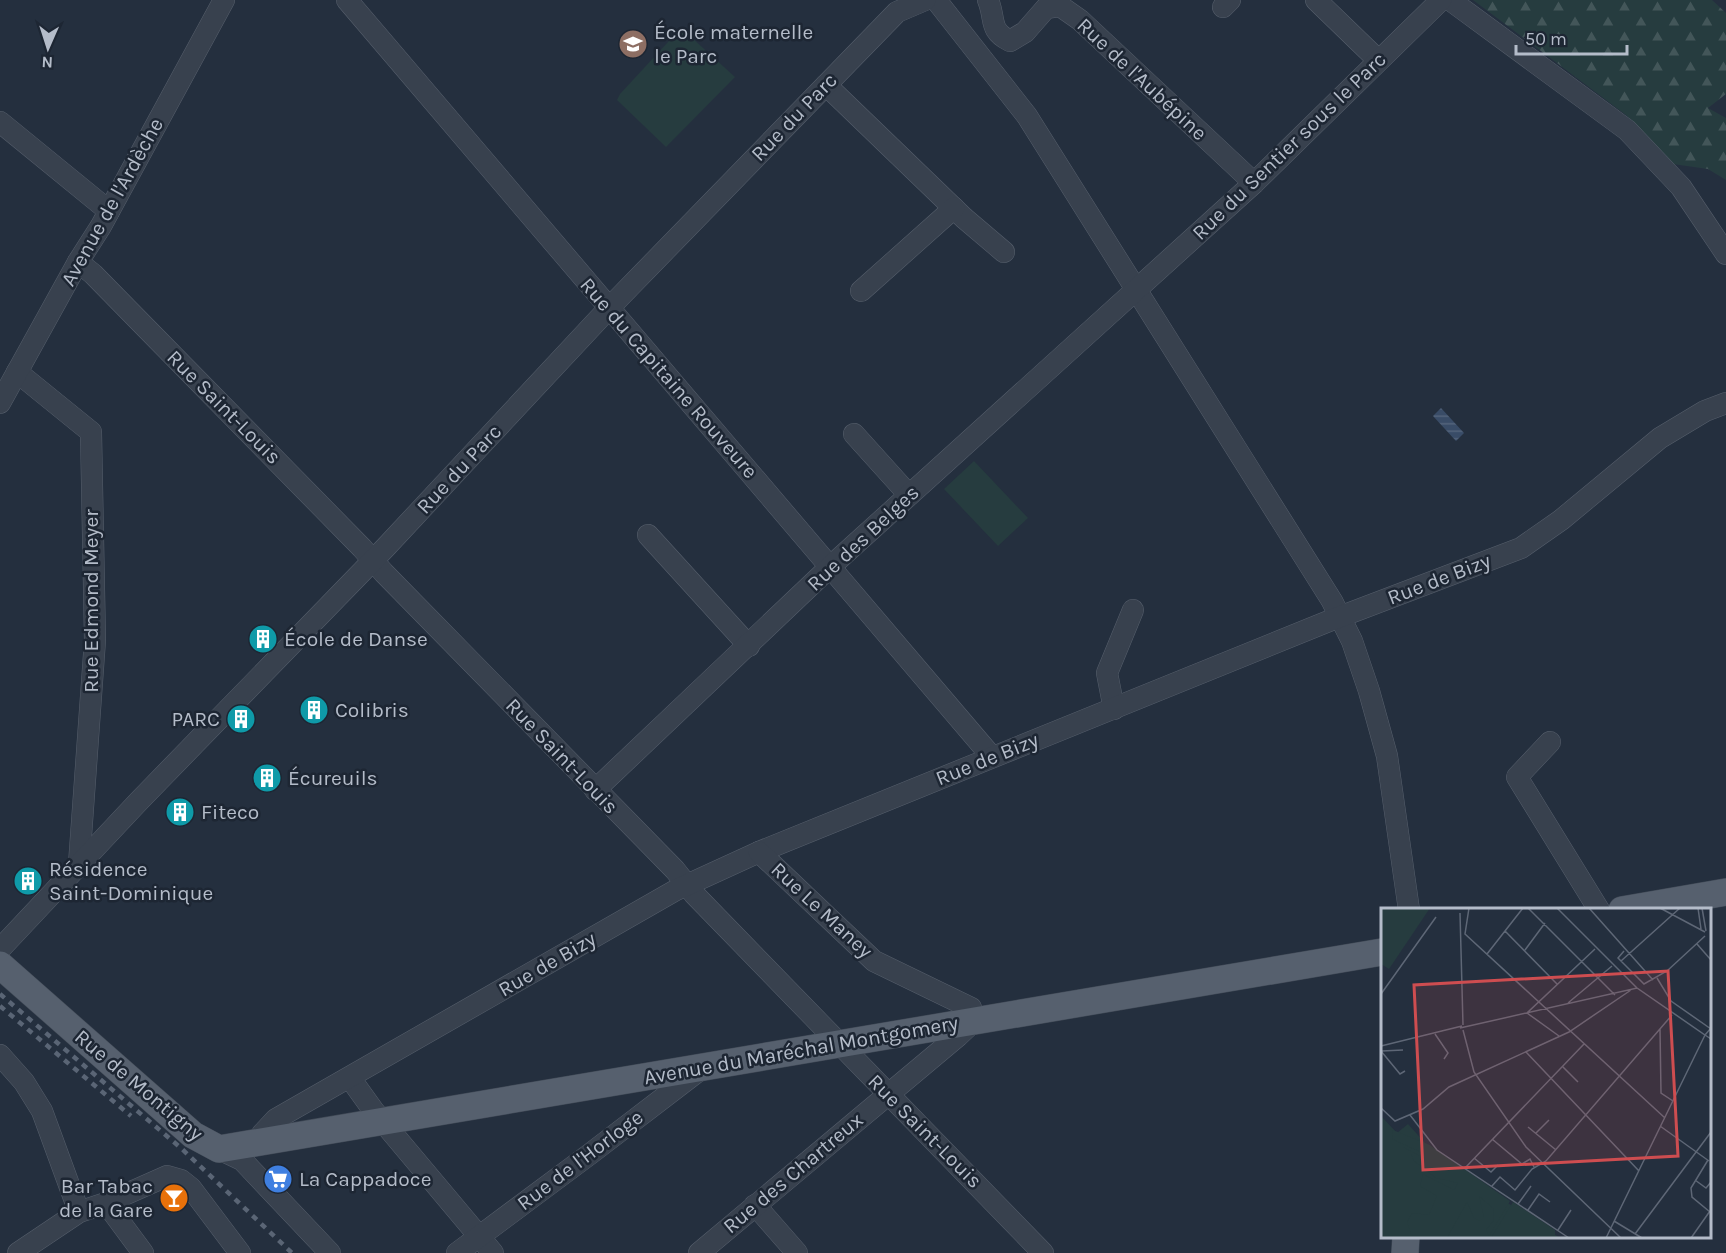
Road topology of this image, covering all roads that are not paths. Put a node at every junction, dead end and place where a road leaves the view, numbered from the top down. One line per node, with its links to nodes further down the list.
1 (224, 0): 14 (street, Avenue de l'Ardèche)
2 (346, 0): 20 (street, Rue du Capitaine Rouveure)
3 (925, 0): 10 (street, Rue du Parc)
4 (936, 0): 18 (street)
5 (988, 0): 12 (street, Rue de l'Aubépine)
6 (1316, 0): 9 (street)
7 (1441, 0): 9 (street, Rue du Sentier sous le Parc)
8 (1450, 0): 16 (street)
9 (1378, 60): 12 (street, Rue du Sentier sous le Parc)
10 (826, 85): 13 (street); 20 (street, Rue du Parc)
11 (0, 122): 14 (street)
12 (1254, 183): 18 (street, Rue du Sentier sous le Parc)
13 (954, 208): 15 (street); 19 (street)
14 (109, 211): 17 (street, Avenue de l'Ardèche)
15 (1004, 252)
16 (1726, 254)
17 (78, 262): 21 (street, Avenue de l'Ardèche); 27 (street, Rue Saint-Louis)
18 (1136, 290): 25 (street, Rue des Belges); 30 (street)
19 (861, 291)
20 (609, 308): 27 (street, Rue du Parc); 28 (street, Rue du Capitaine Rouveure)
21 (17, 372): 22 (street, Avenue de l'Ardèche); 37 (street, Rue Edmond Meyer)
22 (0, 403)
23 (1726, 403): 30 (street, Rue de Bizy)
24 (854, 434): 25 (street)
25 (909, 495): 28 (street, Rue des Belges)
26 (648, 535): 31 (street)
27 (374, 560): 35 (street, Rue Saint-Louis); 37 (street, Rue du Parc)
28 (831, 566): 31 (street, Rue des Belges); 34 (street, Rue du Capitaine Rouveure)
29 (1133, 610): 32 (street)
30 (1340, 617): 32 (street, Rue de Bizy); 40 (street)
31 (749, 646): 35 (street, Rue des Belges)
32 (1114, 709): 34 (street, Rue de Bizy)
33 (1550, 742): 41 (street)
34 (992, 757): 36 (street, Rue de Bizy)
35 (595, 790): 38 (street, Rue Saint-Louis)
36 (759, 852): 38 (street, Rue de Bizy); 46 (street, Rue Le Maney)
37 (79, 864): 43 (street, Rue du Parc)
38 (686, 884): 47 (street, Rue Saint-Louis); 50 (street, Rue de Bizy)
39 (1726, 892): 42 (main road)
40 (1409, 908)
41 (1598, 908)
42 (1628, 908)
43 (0, 950)
44 (1381, 952): 46 (main road, Avenue du Maréchal Montgomery)
45 (0, 965): 54 (main road, Rue de Montigny)
46 (974, 1021): 47 (main road, Avenue du Maréchal Montgomery); 51 (street, Rue des Chartreux)
47 (838, 1044): 49 (main road, Avenue du Maréchal Montgomery); 51 (street, Rue Saint-Louis)
48 (0, 1055): 57 (street)
49 (704, 1066): 52 (main road, Avenue du Maréchal Montgomery); 58 (street, Rue de l'Horloge)
50 (350, 1078): 52 (street); 53 (street, Rue de Bizy)
51 (887, 1094): 56 (street, Rue des Chartreux); 68 (street, Rue Saint-Louis)
52 (382, 1122): 53 (main road, Avenue du Maréchal Montgomery); 58 (street)
53 (261, 1141): 54 (main road, Avenue du Maréchal Montgomery)
54 (219, 1149): 63 (street, Rue de Montigny)
55 (106, 1203): 57 (street); 61 (street); 62 (street)
56 (755, 1205): 66 (street, Rue des Chartreux); 67 (street)
57 (79, 1212): 60 (street)
58 (478, 1237): 64 (street, Rue de l'Horloge); 65 (street)
59 (1406, 1238): 69 (main road)
60 (18, 1253)
61 (143, 1253)
62 (240, 1253)
63 (330, 1253)
64 (457, 1253)
65 (493, 1253)
66 (699, 1253)
67 (797, 1253)
68 (1043, 1253)
69 (1405, 1253)

